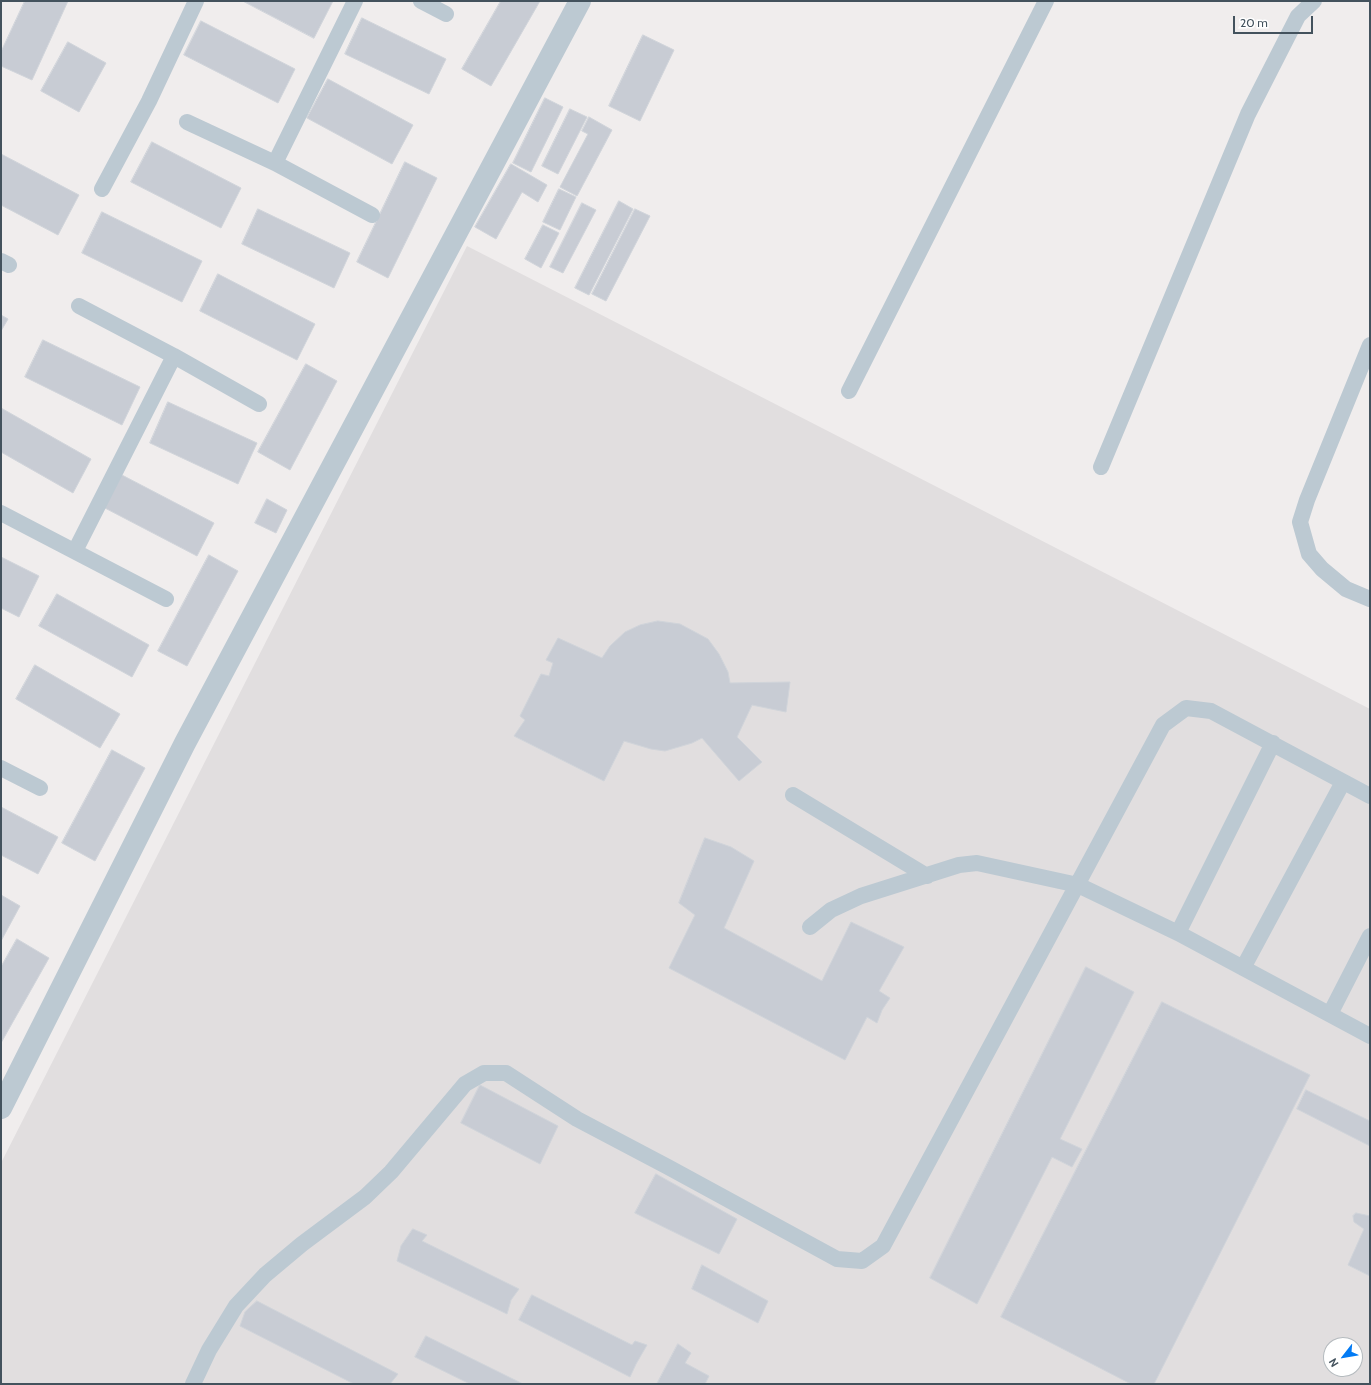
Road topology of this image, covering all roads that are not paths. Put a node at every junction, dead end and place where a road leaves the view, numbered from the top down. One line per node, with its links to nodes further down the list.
1 (196, 1): 10 (lane)
2 (355, 1): 9 (lane)
3 (421, 1): 7 (lane)
4 (580, 1): 36 (street)
5 (1046, 1): 15 (lane)
6 (1314, 1): 17 (lane)
7 (446, 14)
8 (187, 122): 9 (lane)
9 (275, 163): 11 (lane)
10 (102, 189)
11 (372, 215)
12 (79, 306): 14 (lane)
13 (1370, 344): 21 (lane)
14 (174, 356): 16 (lane); 19 (lane)
15 (849, 391)
16 (259, 404)
17 (1101, 467)
18 (1, 513): 19 (lane)
19 (75, 551): 20 (lane)
20 (166, 599)
21 (1370, 599)
22 (1273, 743): 24 (lane); 29 (lane); 31 (lane)
23 (1, 768): 25 (lane)
24 (1343, 782): 27 (lane); 33 (lane)
25 (40, 788)
26 (793, 795): 28 (lane)
27 (1370, 796)
28 (927, 876): 29 (lane); 30 (lane)
29 (1078, 885): 31 (lane); 37 (lane)
30 (810, 927)
31 (1178, 933): 33 (lane)
32 (1370, 936): 34 (lane)
33 (1243, 968): 34 (lane)
34 (1330, 1014): 35 (lane)
35 (1370, 1036)
36 (1, 1108)
37 (193, 1384)

